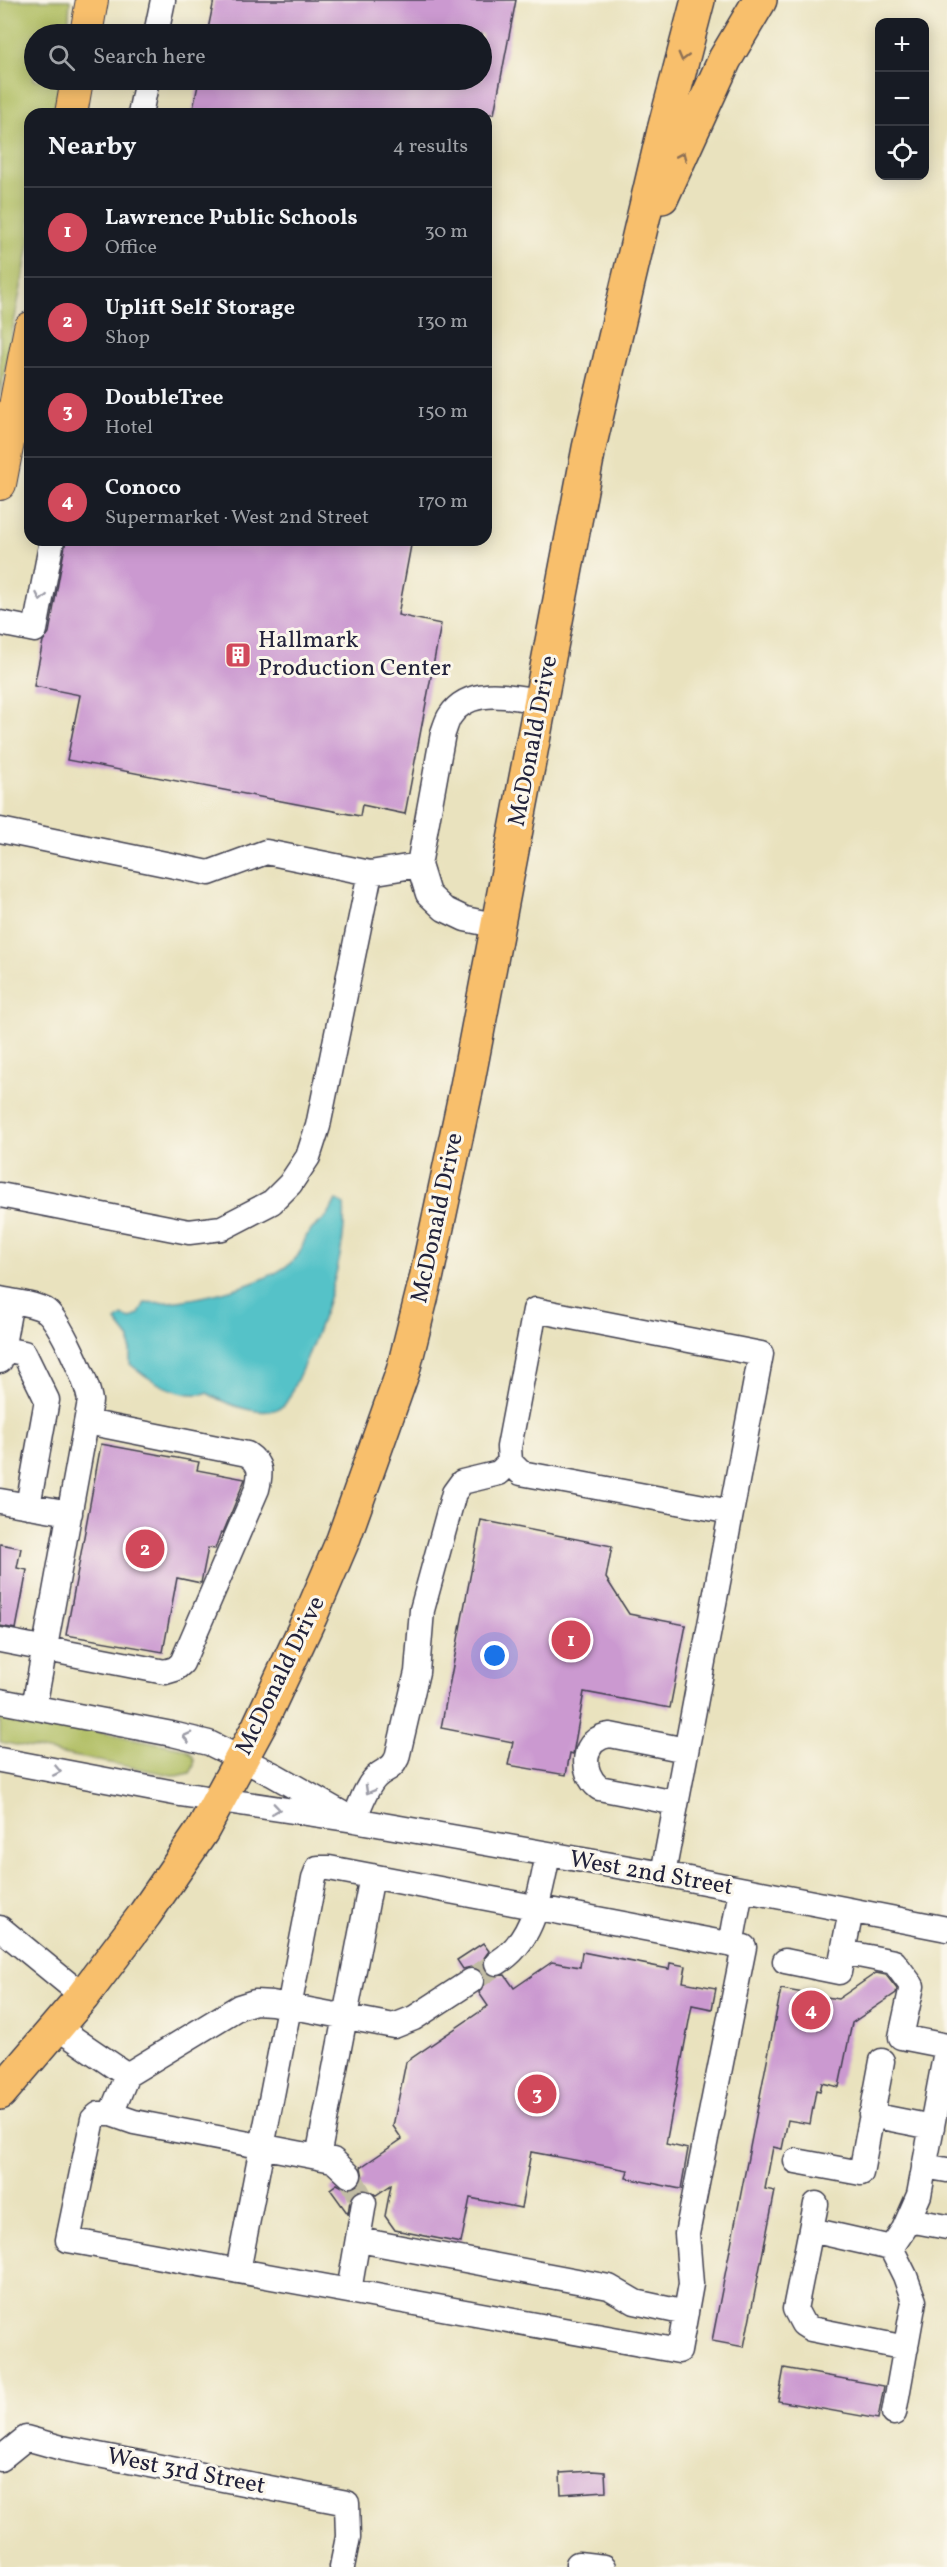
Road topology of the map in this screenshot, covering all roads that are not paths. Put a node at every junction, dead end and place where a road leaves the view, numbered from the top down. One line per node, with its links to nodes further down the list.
1 (92, 0): 5 (main road)
2 (163, 0): 6 (street)
3 (698, 0): 11 (highway, one-way to 11)
4 (760, 0): 11 (highway, one-way to 4)
5 (88, 24)
6 (158, 24)
7 (75, 90): 9 (main road)
8 (145, 90): 10 (street)
9 (72, 108)
10 (141, 108)
11 (638, 247): 16 (highway, McDonald Drive)
12 (24, 382): 13 (main road)
13 (0, 484)
14 (51, 546): 15 (street, one-way to 15)
15 (0, 623)
16 (542, 702): 18 (street); 20 (highway, McDonald Drive)
17 (0, 830): 19 (street)
18 (418, 865): 19 (street); 20 (street)
19 (370, 873): 21 (street)
20 (499, 926): 35 (highway, McDonald Drive)
21 (0, 1195)
22 (5, 1300): 23 (street); 24 (street)
23 (1, 1355): 27 (street)
24 (87, 1422): 29 (street); 31 (street)
25 (510, 1462): 28 (street); 28 (street); 39 (street, one-way to 39)
26 (0, 1501): 27 (street)
27 (28, 1506): 29 (street)
28 (731, 1512): 34 (street)
29 (70, 1513): 31 (street)
30 (0, 1640): 31 (street)
31 (45, 1649): 33 (street)
32 (0, 1701): 33 (street, West 2nd Street)
33 (34, 1707): 35 (street, West 2nd Street, one-way to 33)
34 (686, 1750): 38 (street); 38 (street)
35 (241, 1759): 37 (highway, McDonald Drive); 39 (street, West 2nd Street)
36 (0, 1760): 37 (street, West 2nd Street, one-way to 37)
37 (219, 1800): 39 (street, West 2nd Street, one-way to 39); 53 (highway, McDonald Drive)
38 (676, 1803): 41 (street)
39 (354, 1820): 40 (street, West 2nd Street)
40 (548, 1855): 41 (street, West 2nd Street); 44 (street)
41 (663, 1874): 43 (street, West 2nd Street)
42 (372, 1876): 44 (street); 54 (street); 55 (street)
43 (741, 1890): 45 (street, West 2nd Street); 48 (street)
44 (537, 1907): 48 (street); 51 (street)
45 (851, 1911): 47 (street, West 2nd Street); 49 (street)
46 (0, 1928): 53 (street)
47 (947, 1929)
48 (731, 1945): 79 (street)
49 (843, 1952): 50 (street); 57 (street)
50 (785, 1961)
51 (497, 1964)
52 (471, 1981): 55 (street)
53 (83, 1996): 56 (highway, McDonald Drive)
54 (289, 2006): 55 (street); 60 (street); 65 (street)
55 (345, 2017): 66 (street)
56 (58, 2028): 60 (street); 61 (highway, McDonald Drive)
57 (947, 2046): 59 (street)
58 (882, 2061): 63 (street)
59 (945, 2071): 64 (street)
60 (127, 2076): 62 (street)
61 (0, 2093)
62 (111, 2114): 65 (street); 77 (street)
63 (872, 2115): 64 (street); 67 (street)
64 (932, 2127): 68 (street)
65 (262, 2146): 66 (street); 77 (street)
66 (318, 2157): 69 (street)
67 (796, 2160)
68 (936, 2168): 72 (street)
69 (349, 2175)
70 (364, 2203): 75 (street)
71 (816, 2204): 74 (street)
72 (909, 2220): 73 (street); 76 (street)
73 (947, 2227)
74 (811, 2230): 76 (street); 80 (street)
75 (358, 2241): 78 (street); 79 (street)
76 (891, 2248): 80 (street)
77 (238, 2271): 78 (street)
78 (350, 2291): 79 (street)
79 (686, 2313)
80 (906, 2348): 81 (street)
81 (894, 2413)
82 (0, 2459): 84 (street, West 3rd Street)
83 (578, 2566): 85 (street)
84 (342, 2567)
85 (604, 2567)

